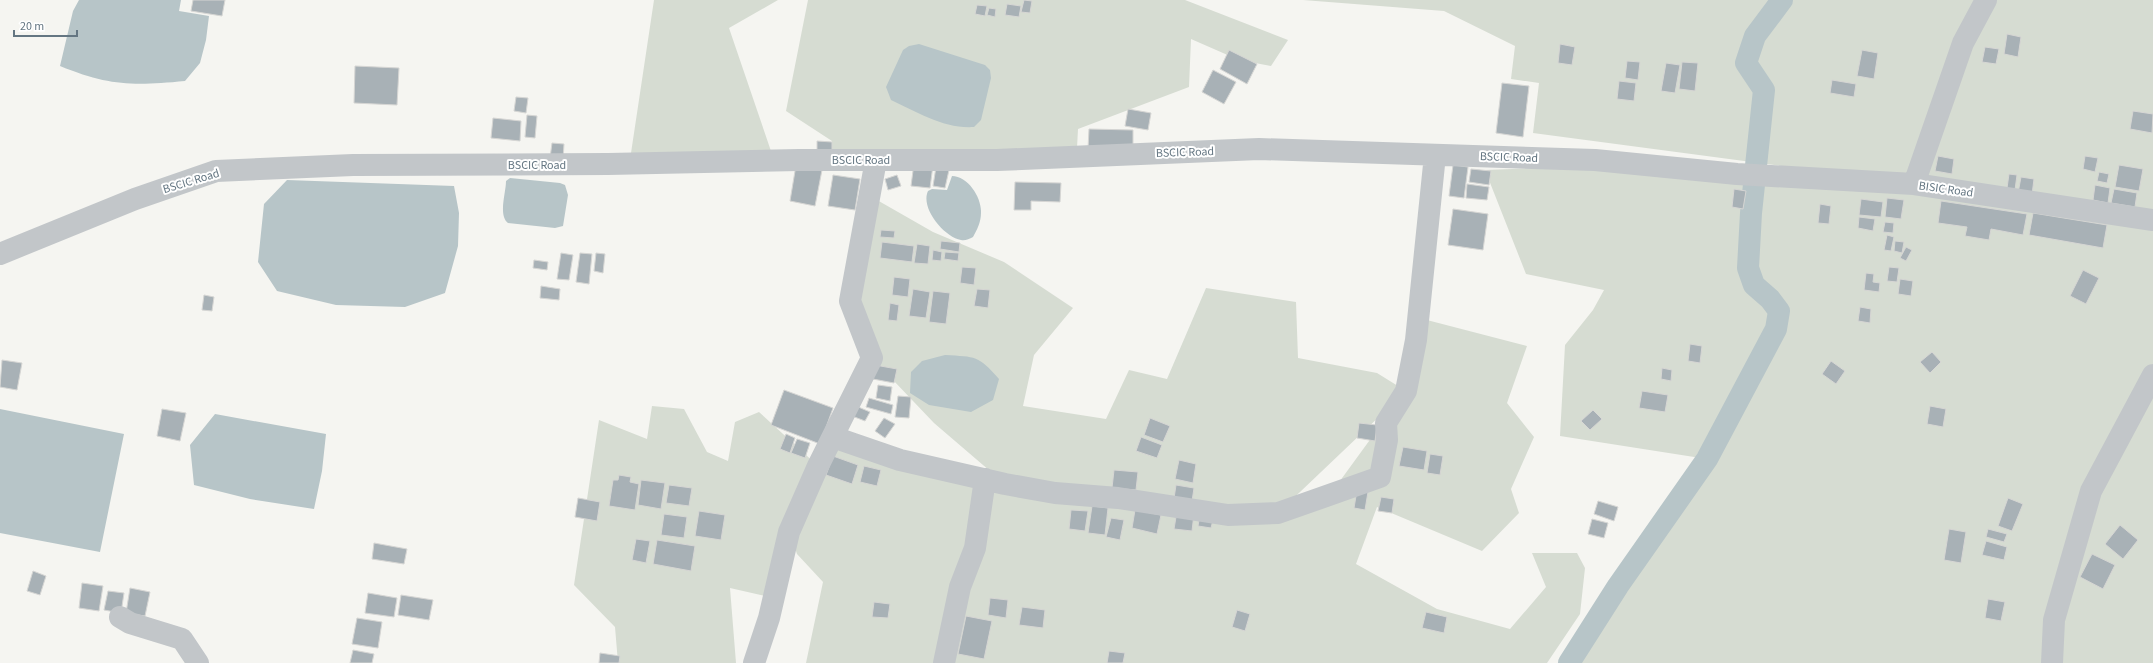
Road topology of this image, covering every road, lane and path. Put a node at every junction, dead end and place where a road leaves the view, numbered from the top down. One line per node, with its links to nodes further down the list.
1 (1986, 0): 5 (street)
2 (1435, 155): 3 (street, BSCIC Road); 4 (street, BSCIC Road); 10 (street)
3 (876, 160): 7 (street, BSCIC Road); 9 (street)
4 (1737, 174): 5 (street, BISIC Road)
5 (1914, 184): 6 (street, BISIC Road)
6 (2153, 220)
7 (0, 254)
8 (2153, 375): 15 (street)
9 (834, 437): 10 (street); 13 (street)
10 (985, 479): 14 (street)
11 (120, 617): 12 (street)
12 (198, 663)
13 (754, 663)
14 (944, 663)
15 (2052, 663)

